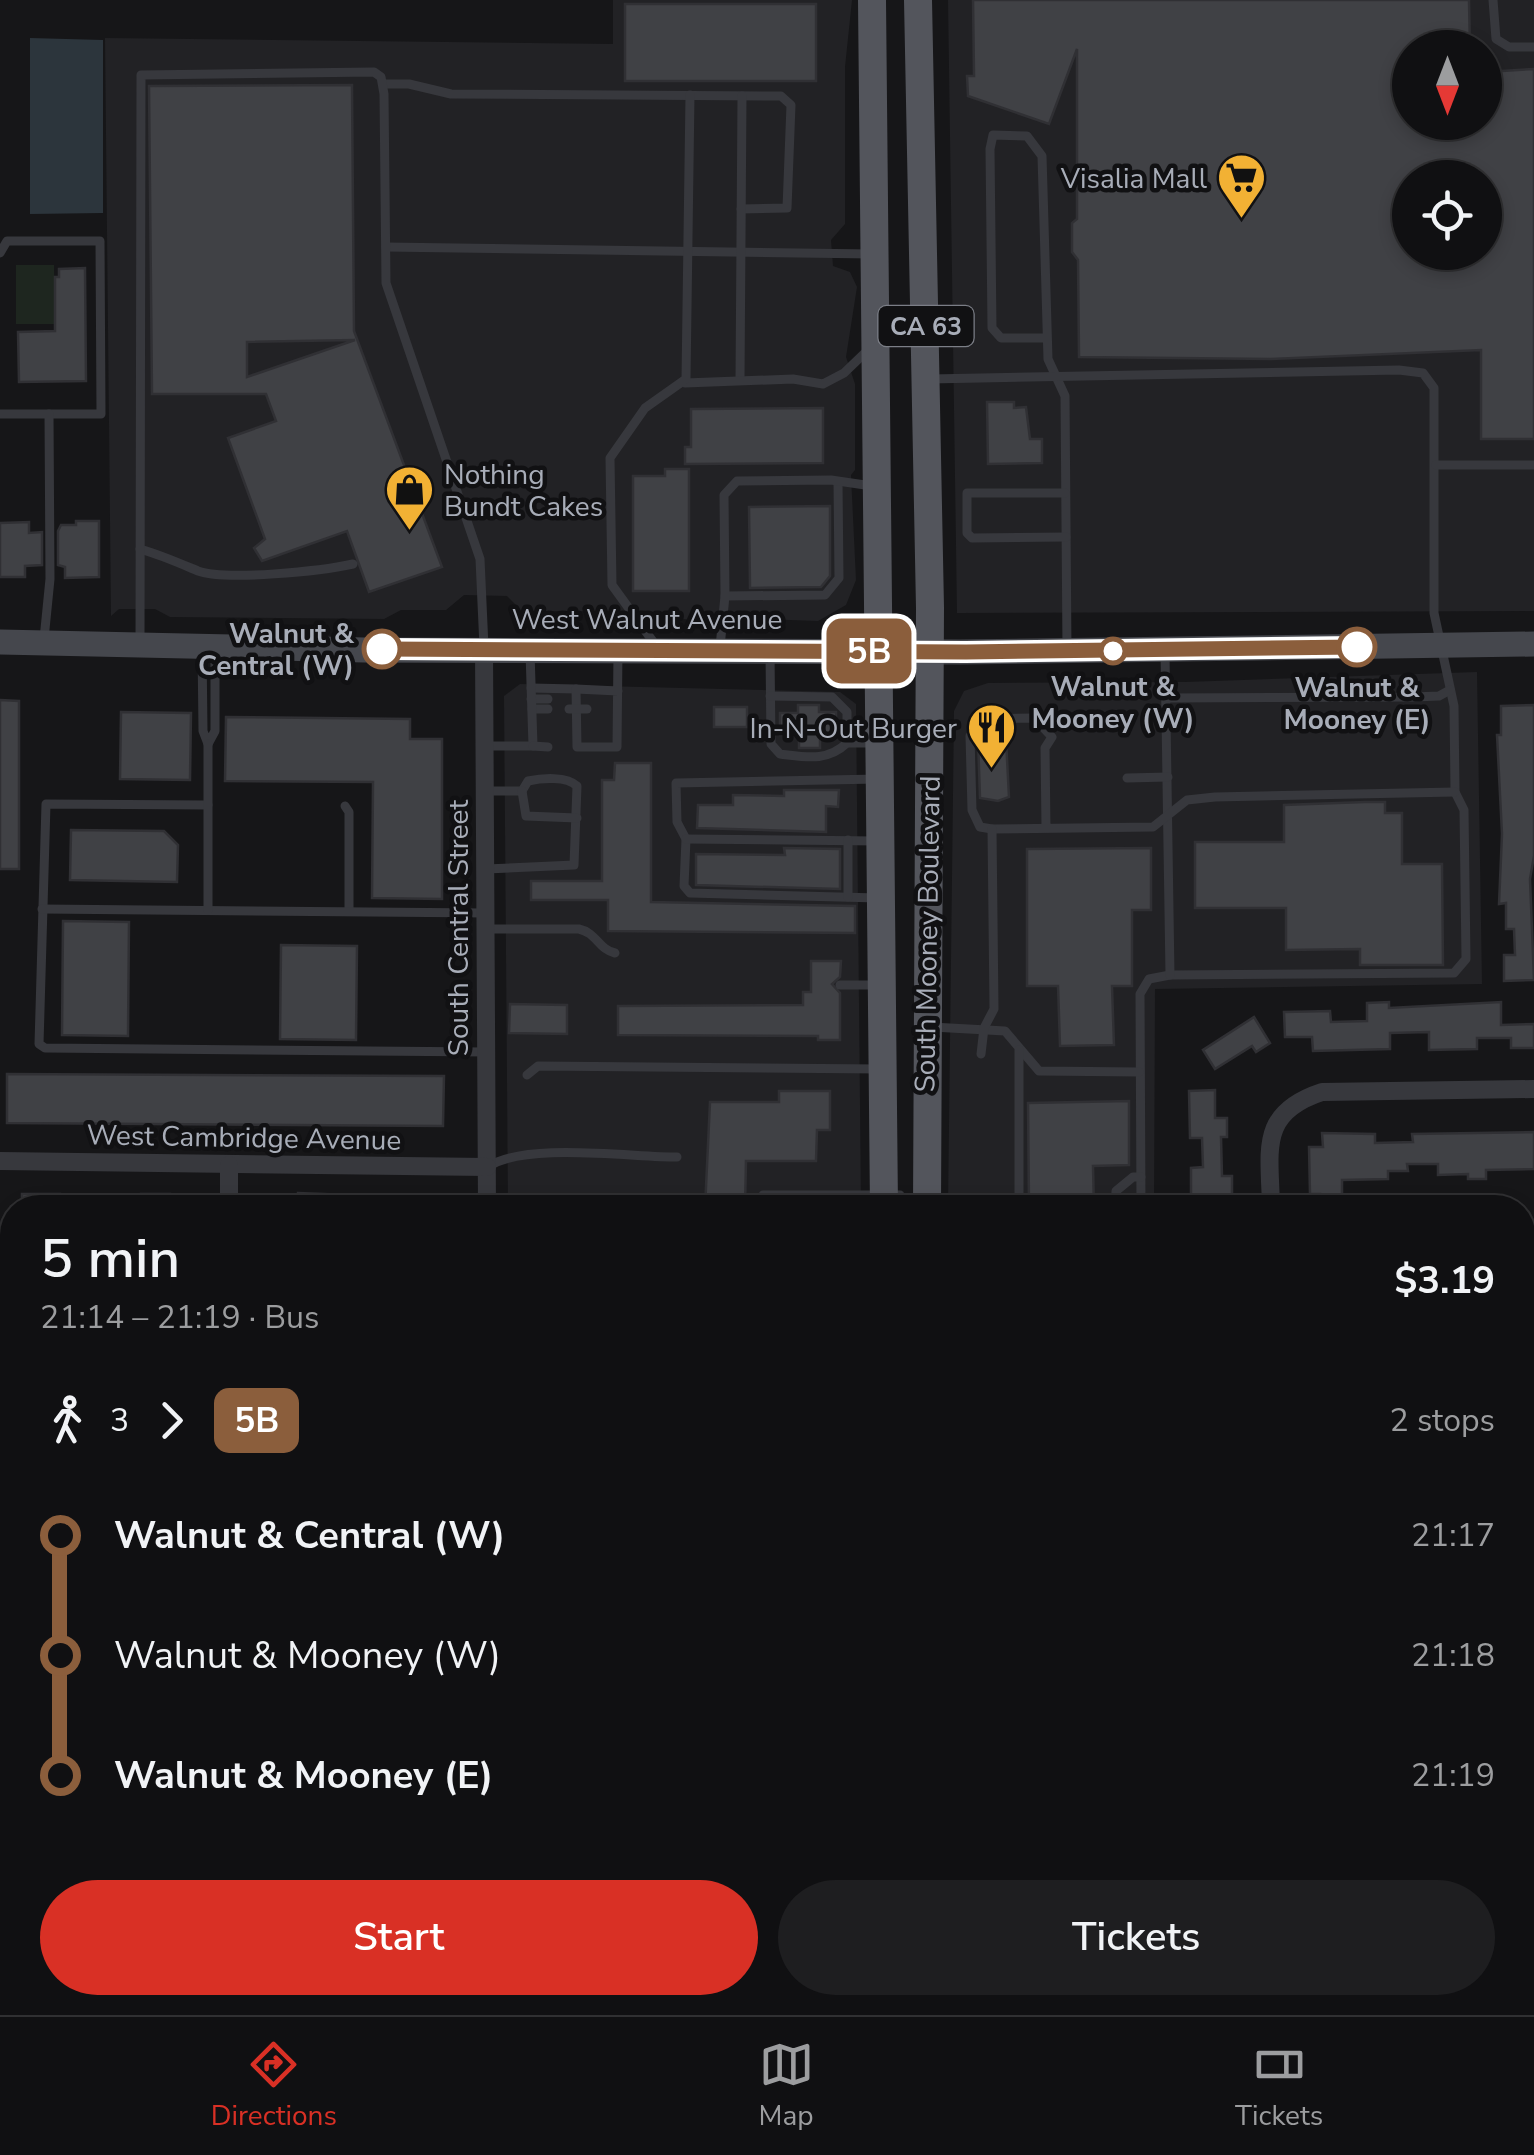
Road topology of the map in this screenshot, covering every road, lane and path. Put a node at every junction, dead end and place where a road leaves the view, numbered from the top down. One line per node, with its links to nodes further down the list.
1 (872, 0): 13 (main road, South Mooney Boulevard / CA 63)
2 (918, 0): 16 (main road, South Mooney Boulevard / CA 63)
3 (1493, 0): 4 (lane)
4 (1534, 47)
5 (382, 84): 6 (lane); 9 (lane); 28 (lane)
6 (690, 95): 7 (lane); 10 (lane)
7 (742, 96): 8 (lane); 8 (lane)
8 (741, 209): 11 (lane)
9 (386, 247): 10 (lane); 38 (lane)
10 (690, 250): 11 (lane); 19 (lane)
11 (741, 252): 13 (lane); 18 (lane)
12 (0, 253): 21 (lane)
13 (874, 254): 15 (main road, South Mooney Boulevard / CA 63)
14 (1047, 338): 14 (lane); 17 (lane)
15 (877, 341): 18 (lane); 25 (main road, South Mooney Boulevard / CA 63)
16 (927, 378): 17 (lane); 46 (main road, South Mooney Boulevard / CA 63)
17 (1057, 378): 23 (lane); 26 (lane)
18 (740, 380): 19 (lane)
19 (685, 384): 40 (lane)
20 (0, 414): 21 (lane)
21 (48, 414): 32 (lane)
22 (1534, 464): 23 (lane)
23 (1436, 465): 36 (lane)
24 (838, 482): 25 (lane); 30 (lane); 30 (lane)
25 (880, 486): 44 (main road, South Mooney Boulevard / CA 63)
26 (1065, 493): 27 (lane); 27 (lane)
27 (1066, 538): 45 (lane)
28 (140, 549): 29 (lane); 33 (lane)
29 (352, 564)
30 (725, 596): 41 (lane)
31 (0, 642): 32 (main road, West Walnut Avenue)
32 (44, 642): 33 (main road, West Walnut Avenue)
33 (140, 644): 35 (main road, West Walnut Avenue)
34 (1534, 644): 36 (main road, West Walnut Avenue)
35 (209, 645): 38 (main road, West Walnut Avenue); 64 (lane)
36 (1440, 646): 43 (main road, West Walnut Avenue); 47 (lane)
37 (618, 648): 39 (main road, West Walnut Avenue); 40 (main road, West Walnut Avenue); 48 (lane)
38 (484, 649): 39 (main road, West Walnut Avenue); 57 (street, South Central Street)
39 (530, 649): 51 (lane)
40 (658, 649): 41 (main road, West Walnut Avenue)
41 (720, 649): 42 (main road, West Walnut Avenue)
42 (770, 650): 44 (main road, West Walnut Avenue); 49 (lane)
43 (1165, 650): 45 (main road, West Walnut Avenue); 50 (lane)
44 (880, 651): 46 (main road, West Walnut Avenue); 55 (main road, South Mooney Boulevard / CA 63)
45 (1067, 651): 46 (main road, West Walnut Avenue)
46 (929, 652): 84 (main road, South Mooney Boulevard / CA 63)
47 (1450, 690): 50 (lane); 63 (lane)
48 (618, 691): 52 (lane); 52 (lane)
49 (770, 696): 56 (lane); 56 (lane)
50 (1166, 698): 60 (lane)
51 (532, 704): 51 (lane); 52 (lane); 53 (lane)
52 (575, 720)
53 (533, 741): 54 (lane); 57 (lane)
54 (548, 741)
55 (880, 742): 56 (lane); 58 (main road, South Mooney Boulevard / CA 63)
56 (847, 743)
57 (485, 746): 61 (street, South Central Street)
58 (879, 778): 70 (lane); 72 (main road, South Mooney Boulevard / CA 63)
59 (1126, 778): 60 (lane)
60 (1168, 778): 67 (lane)
61 (486, 791): 62 (lane); 73 (street, South Central Street)
62 (522, 791): 66 (lane); 66 (lane)
63 (1455, 792): 67 (lane); 81 (lane)
64 (208, 805): 76 (lane); 77 (lane)
65 (345, 806): 78 (lane)
66 (577, 818): 73 (lane)
67 (1168, 818): 68 (lane); 81 (lane)
68 (1046, 828): 69 (lane); 69 (lane)
69 (992, 829): 85 (lane)
70 (686, 840): 71 (lane); 74 (lane)
71 (848, 840): 72 (lane); 74 (lane)
72 (880, 840): 75 (main road, South Mooney Boulevard / CA 63)
73 (486, 869): 79 (street, South Central Street)
74 (848, 897): 75 (lane)
75 (880, 898): 83 (main road, South Mooney Boulevard / CA 63)
76 (42, 909): 77 (lane); 87 (lane)
77 (208, 910): 78 (lane)
78 (348, 911): 79 (lane)
79 (486, 921): 80 (lane); 87 (street, South Central Street)
80 (614, 953)
81 (1170, 975): 90 (lane)
82 (840, 985): 83 (lane)
83 (881, 985): 89 (main road, South Mooney Boulevard / CA 63)
84 (924, 1027): 85 (lane); 101 (main road, South Mooney Boulevard / CA 63)
85 (984, 1028): 86 (lane); 88 (lane)
86 (1018, 1046): 90 (lane); 102 (lane)
87 (486, 1052): 96 (street, South Central Street)
88 (980, 1054)
89 (882, 1069): 91 (lane); 100 (main road, South Mooney Boulevard / CA 63)
90 (1139, 1072): 97 (lane)
91 (527, 1075)
92 (1534, 1089): 105 (street)
93 (677, 1158): 96 (lane)
94 (0, 1161): 95 (street, West Cambridge Avenue)
95 (229, 1164): 96 (street, West Cambridge Avenue); 98 (street)
96 (487, 1168): 99 (street, South Central Street)
97 (1141, 1177): 103 (lane); 104 (lane)
98 (229, 1195)
99 (487, 1195)
100 (891, 1195)
101 (926, 1195)
102 (1019, 1195)
103 (1116, 1195)
104 (1142, 1195)
105 (1271, 1195)

